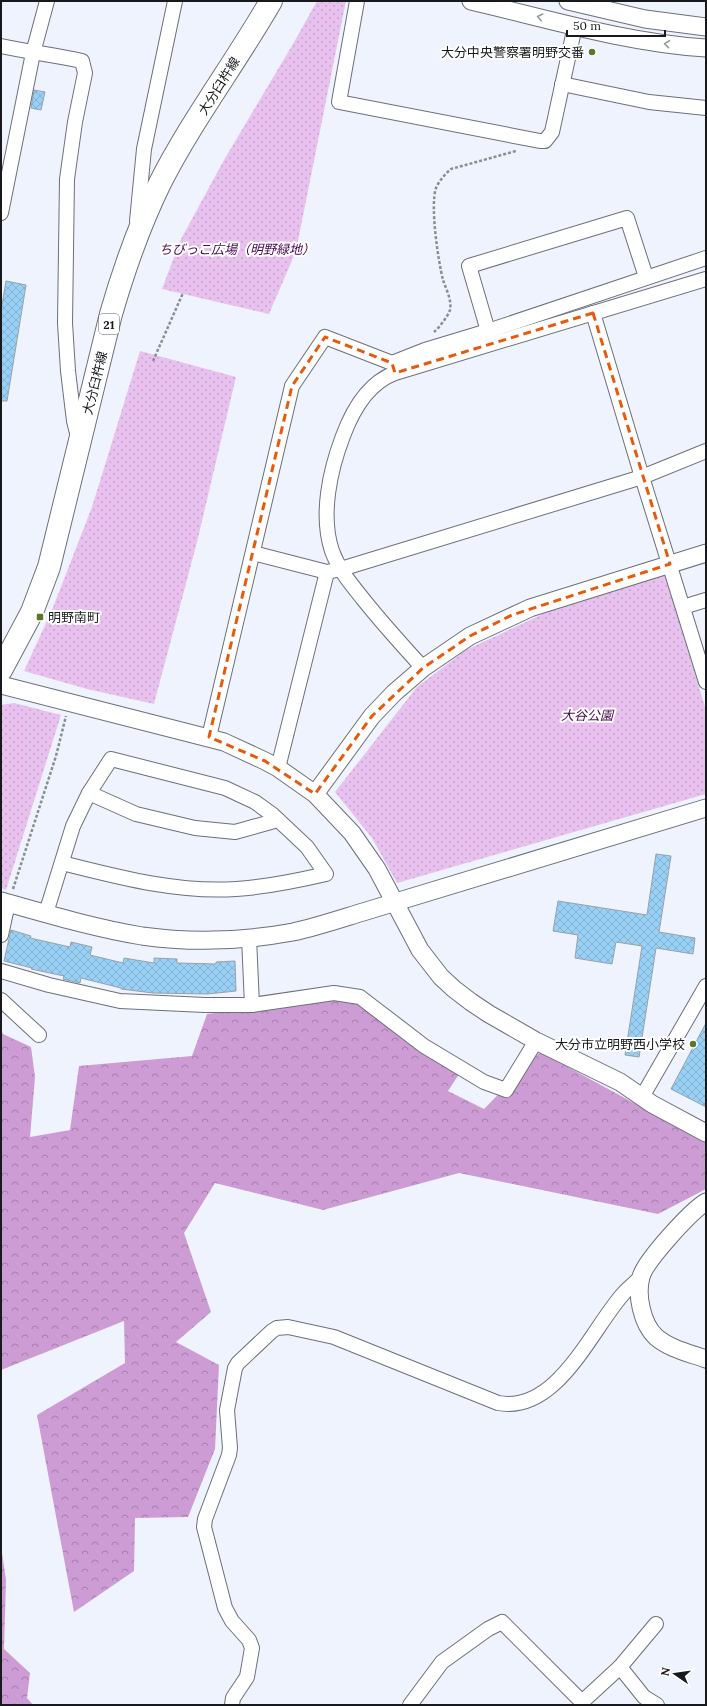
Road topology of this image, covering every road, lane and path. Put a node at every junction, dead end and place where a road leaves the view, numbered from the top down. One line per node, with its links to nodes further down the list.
1 (47, 1): 11 (street)
2 (175, 1): 16 (street)
3 (271, 1): 16 (main road, 大分臼杵線 / 21)
4 (357, 1): 14 (street)
5 (471, 1): 7 (street, one-way to 5)
6 (568, 1): 8 (street)
7 (575, 26): 10 (street, one-way to 7); 12 (street)
8 (706, 27)
9 (1, 46): 11 (street)
10 (706, 48)
11 (33, 53): 15 (street); 26 (street)
12 (562, 84): 13 (street); 14 (street)
13 (706, 108)
14 (540, 141): 23 (path)
15 (1, 212)
16 (136, 237): 26 (main road, 大分臼杵線 / 21)
17 (706, 258): 18 (street)
18 (646, 277): 22 (street); 22 (street)
19 (706, 278): 21 (street)
20 (183, 293): 24 (path)
21 (593, 313): 25 (street); 28 (street)
22 (488, 331): 25 (street)
23 (430, 336)
24 (153, 361)
25 (394, 368): 29 (street); 32 (street)
26 (78, 451): 36 (main road, 大分臼杵線 / 21)
27 (706, 451): 28 (street)
28 (642, 477): 31 (street); 32 (street)
29 (254, 553): 32 (street); 40 (street)
30 (706, 553): 31 (street)
31 (670, 564): 34 (street); 35 (street)
32 (334, 571): 35 (street); 41 (street)
33 (706, 600): 34 (street)
34 (683, 607): 37 (street)
35 (423, 668): 43 (street)
36 (1, 670)
37 (706, 679)
38 (1, 685): 39 (street)
39 (69, 702): 40 (street); 47 (path)
40 (208, 737): 41 (street)
41 (278, 768): 43 (street)
42 (89, 793): 45 (street); 45 (street); 46 (street)
43 (315, 794): 48 (street)
44 (706, 808): 48 (street)
45 (278, 820): 46 (street)
46 (62, 862): 49 (street)
47 (7, 898): 49 (street); 50 (street)
48 (395, 901): 51 (street); 57 (street)
49 (46, 913): 51 (street)
50 (1, 935)
51 (249, 938): 55 (street)
52 (1, 971): 55 (street)
53 (706, 986): 58 (street)
54 (1, 1000): 56 (street)
55 (252, 1005): 57 (street)
56 (39, 1035)
57 (536, 1041): 58 (street)
58 (642, 1097): 59 (street)
59 (706, 1133)
60 (706, 1202): 61 (street)
61 (641, 1277): 62 (street); 65 (street)
62 (706, 1359)
63 (656, 1624): 64 (street)
64 (620, 1667): 66 (street); 67 (street)
65 (232, 1705)
66 (410, 1705)
67 (657, 1705)

